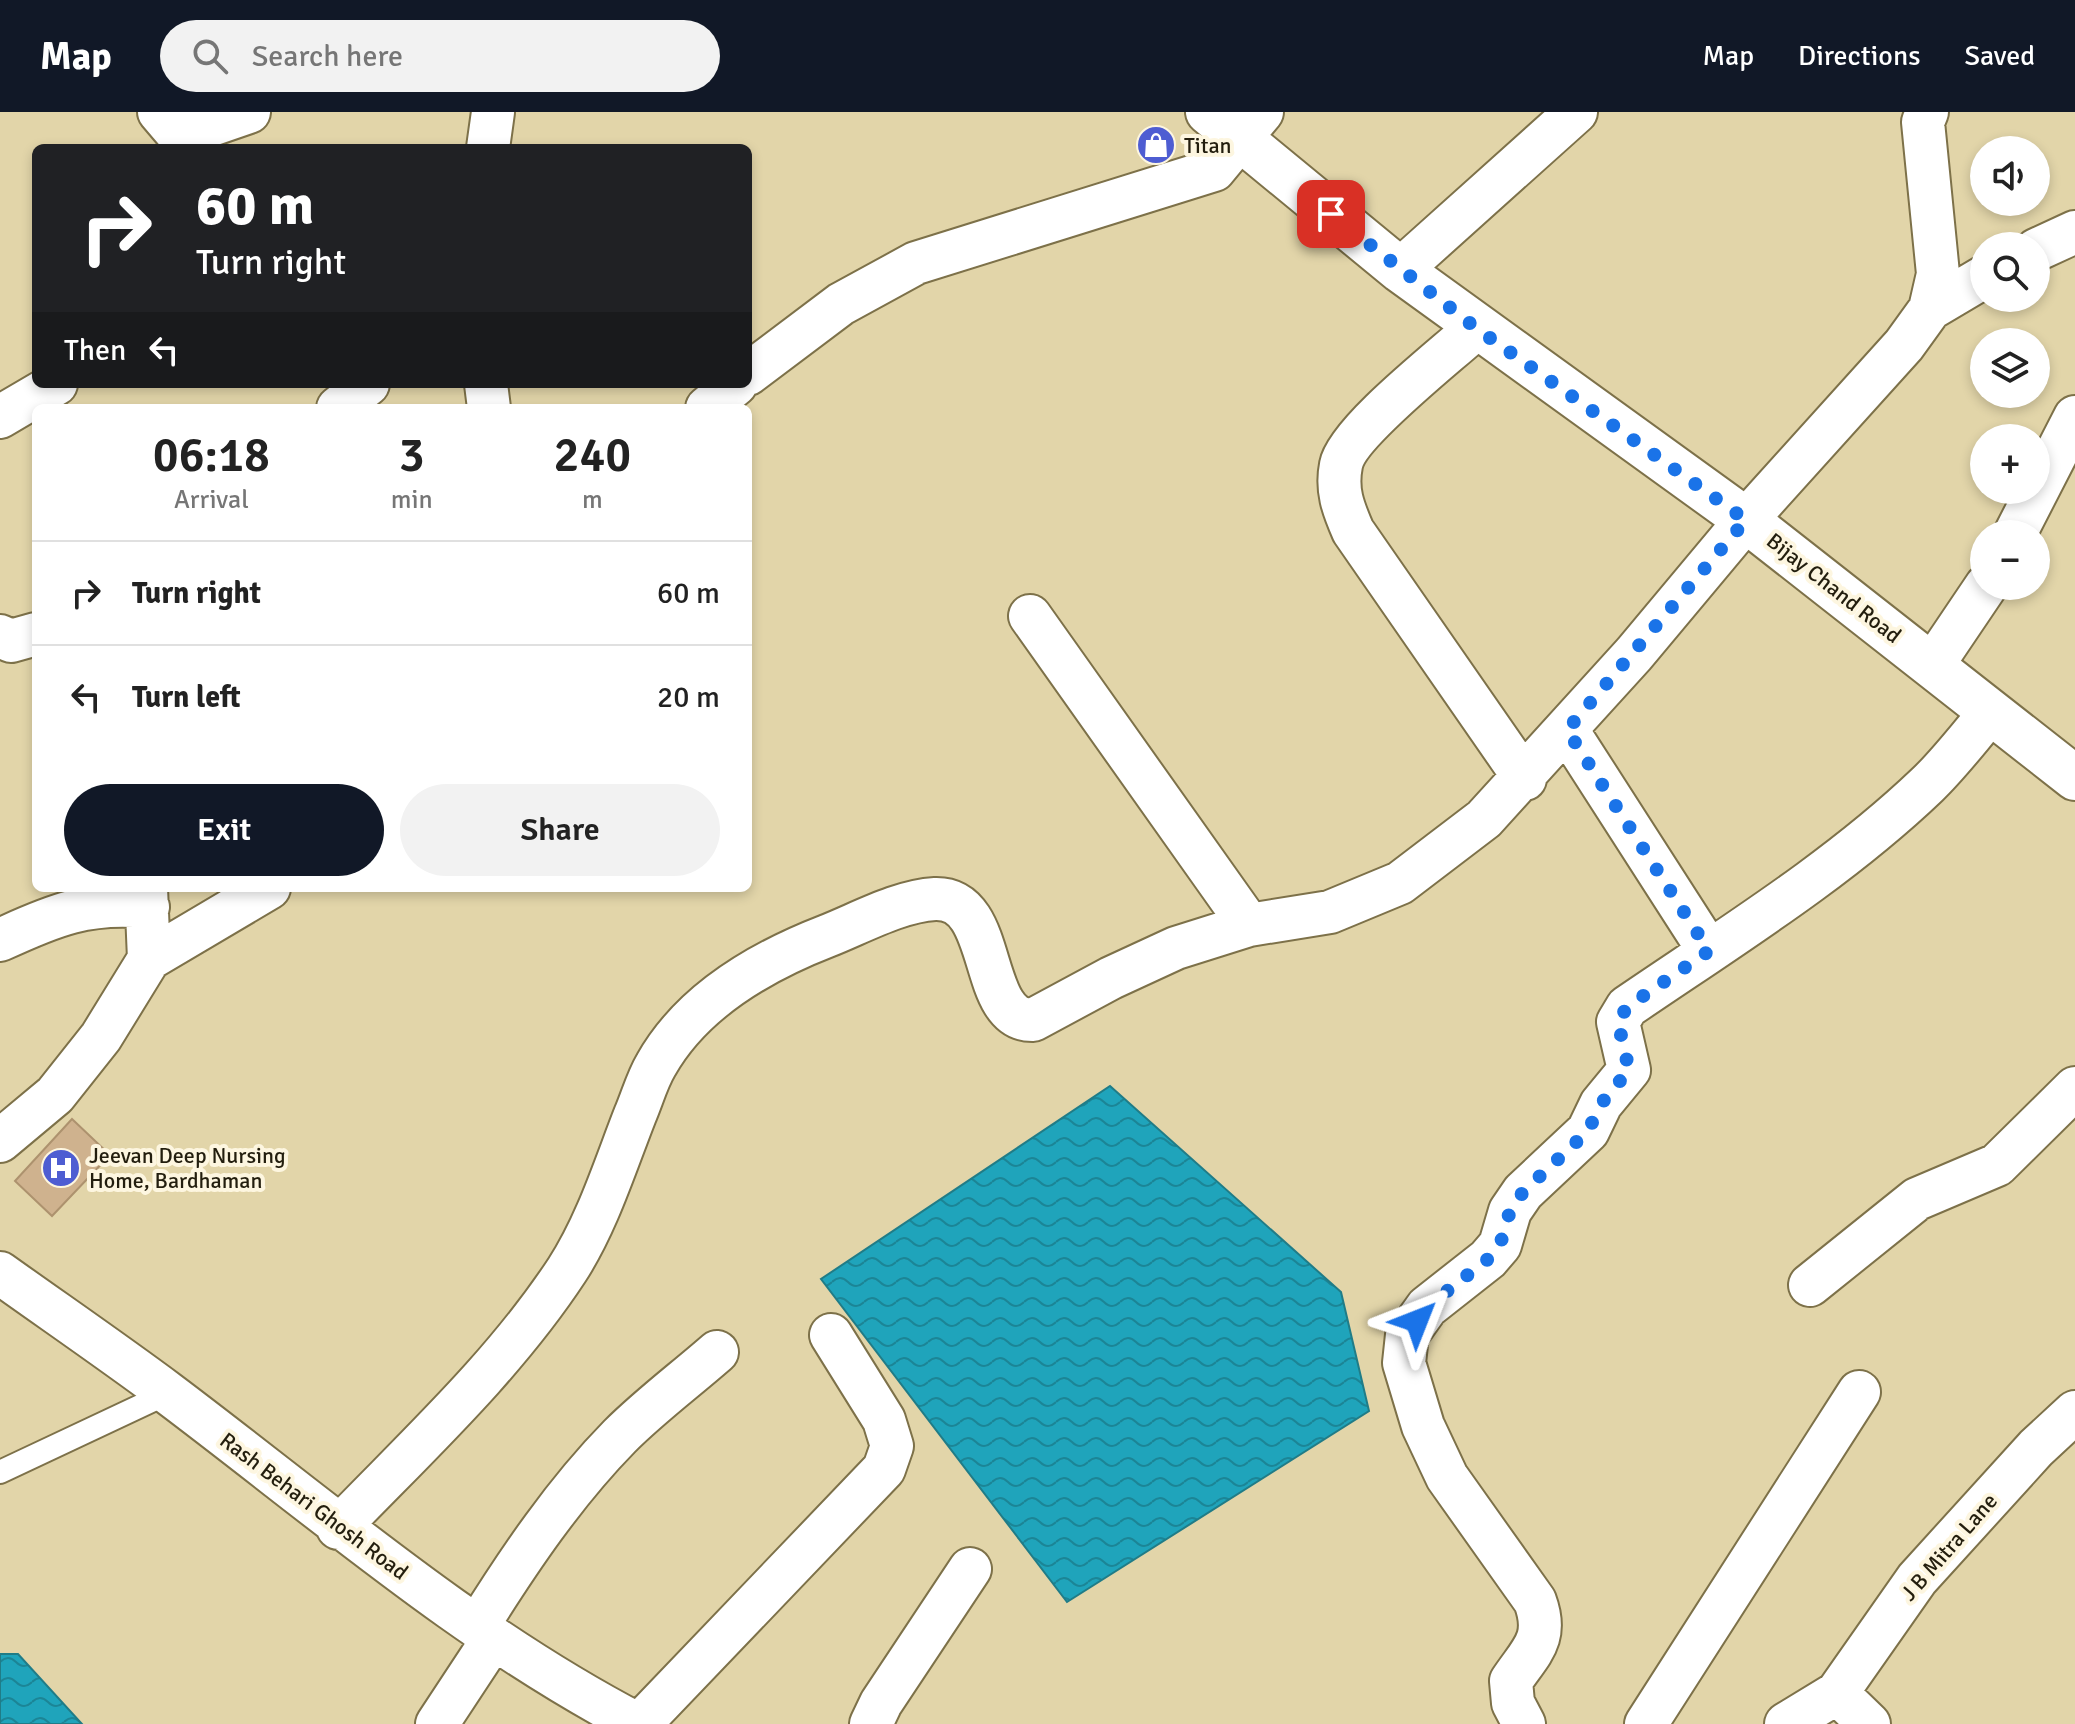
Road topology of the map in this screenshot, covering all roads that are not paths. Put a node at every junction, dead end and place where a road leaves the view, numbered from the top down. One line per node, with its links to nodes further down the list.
1 (249, 112): 6 (street)
2 (493, 112): 7 (street)
3 (1576, 112): 10 (street)
4 (1927, 112): 12 (street)
5 (1237, 121): 10 (main road, Bijay Chand Road); 14 (street)
6 (172, 131)
7 (489, 144)
8 (2075, 232): 9 (street)
9 (2050, 244)
10 (1400, 270): 13 (main road, Bijay Chand Road)
11 (1970, 285): 12 (street)
12 (1930, 309): 22 (street)
13 (1476, 328): 22 (main road, Bijay Chand Road); 32 (street)
14 (752, 371)
15 (49, 388): 20 (street)
16 (363, 388): 18 (street)
17 (731, 388): 19 (street)
18 (343, 404)
19 (712, 404)
20 (0, 417)
21 (2075, 417): 23 (street)
22 (1746, 520): 28 (main road, Bijay Chand Road); 30 (street)
23 (2022, 520)
24 (1977, 600): 28 (street)
25 (1030, 616): 35 (street)
26 (32, 635): 27 (street)
27 (0, 636)
28 (1932, 666): 29 (main road, Bijay Chand Road)
29 (1991, 712): 31 (main road, Bijay Chand Road); 37 (street)
30 (1567, 730): 32 (street); 37 (street)
31 (2075, 778)
32 (1525, 779): 35 (street)
33 (262, 892): 38 (street)
34 (147, 897): 36 (street); 38 (street)
35 (1249, 925): 49 (street)
36 (0, 940)
37 (1709, 951): 56 (street)
38 (149, 959): 40 (street)
39 (2075, 1088): 42 (street)
40 (0, 1141)
41 (0, 1273): 46 (street, Rash Behari Ghosh Road)
42 (1810, 1285)
43 (831, 1335): 54 (street)
44 (717, 1352): 51 (street)
45 (1859, 1392): 57 (street)
46 (168, 1393): 48 (lane); 49 (street, Rash Behari Ghosh Road)
47 (2075, 1412): 52 (street, J B Mitra Lane)
48 (0, 1472)
49 (338, 1528): 51 (street, Rash Behari Ghosh Road)
50 (970, 1569): 55 (street)
51 (485, 1633): 53 (street); 54 (street, Rash Behari Ghosh Road)
52 (1837, 1693): 58 (street); 59 (street)
53 (437, 1724)
54 (639, 1724)
55 (871, 1724)
56 (1524, 1724)
57 (1646, 1724)
58 (1786, 1724)
59 (1869, 1724)

